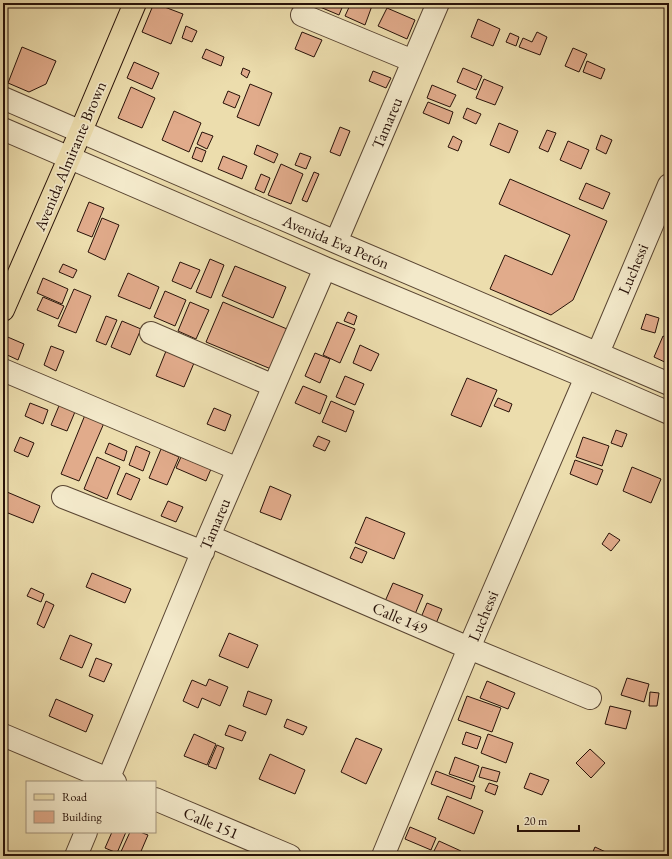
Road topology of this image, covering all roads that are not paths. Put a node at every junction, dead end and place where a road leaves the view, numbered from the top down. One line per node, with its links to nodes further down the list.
1 (135, 3): 7 (main road, Avenida Almirante Brown)
2 (438, 3): 4 (street, Tamareu)
3 (302, 15): 4 (street)
4 (413, 61): 10 (street, Tamareu)
5 (3, 98): 7 (street, Avenida Eva Perón)
6 (3, 130): 8 (street, Avenida Eva Perón)
7 (81, 131): 8 (main road, Avenida Almirante Brown); 10 (street, Avenida Eva Perón)
8 (69, 158): 11 (street, Avenida Eva Perón); 12 (main road, Avenida Almirante Brown)
9 (669, 186): 14 (street, Luchessi)
10 (336, 242): 14 (street, Avenida Eva Perón)
11 (325, 268): 16 (street, Avenida Eva Perón); 18 (street, Tamareu)
12 (3, 310)
13 (151, 334): 18 (street)
14 (598, 353): 17 (street, Avenida Eva Perón)
15 (3, 370): 20 (street)
16 (586, 377): 19 (street, Avenida Eva Perón); 23 (street, Luchessi)
17 (669, 384)
18 (274, 386): 20 (street, Tamareu)
19 (669, 413)
20 (238, 469): 22 (street, Tamareu)
21 (63, 497): 22 (street, Calle 149)
22 (206, 544): 23 (street, Calle 149); 26 (street, Tamareu)
23 (470, 648): 24 (street, Calle 149); 31 (street, Luchessi)
24 (590, 698)
25 (3, 735): 26 (street)
26 (110, 781)
27 (156, 799): 30 (street, Calle 151)
28 (86, 833): 29 (street)
29 (76, 856)
30 (290, 856)
31 (383, 856)

